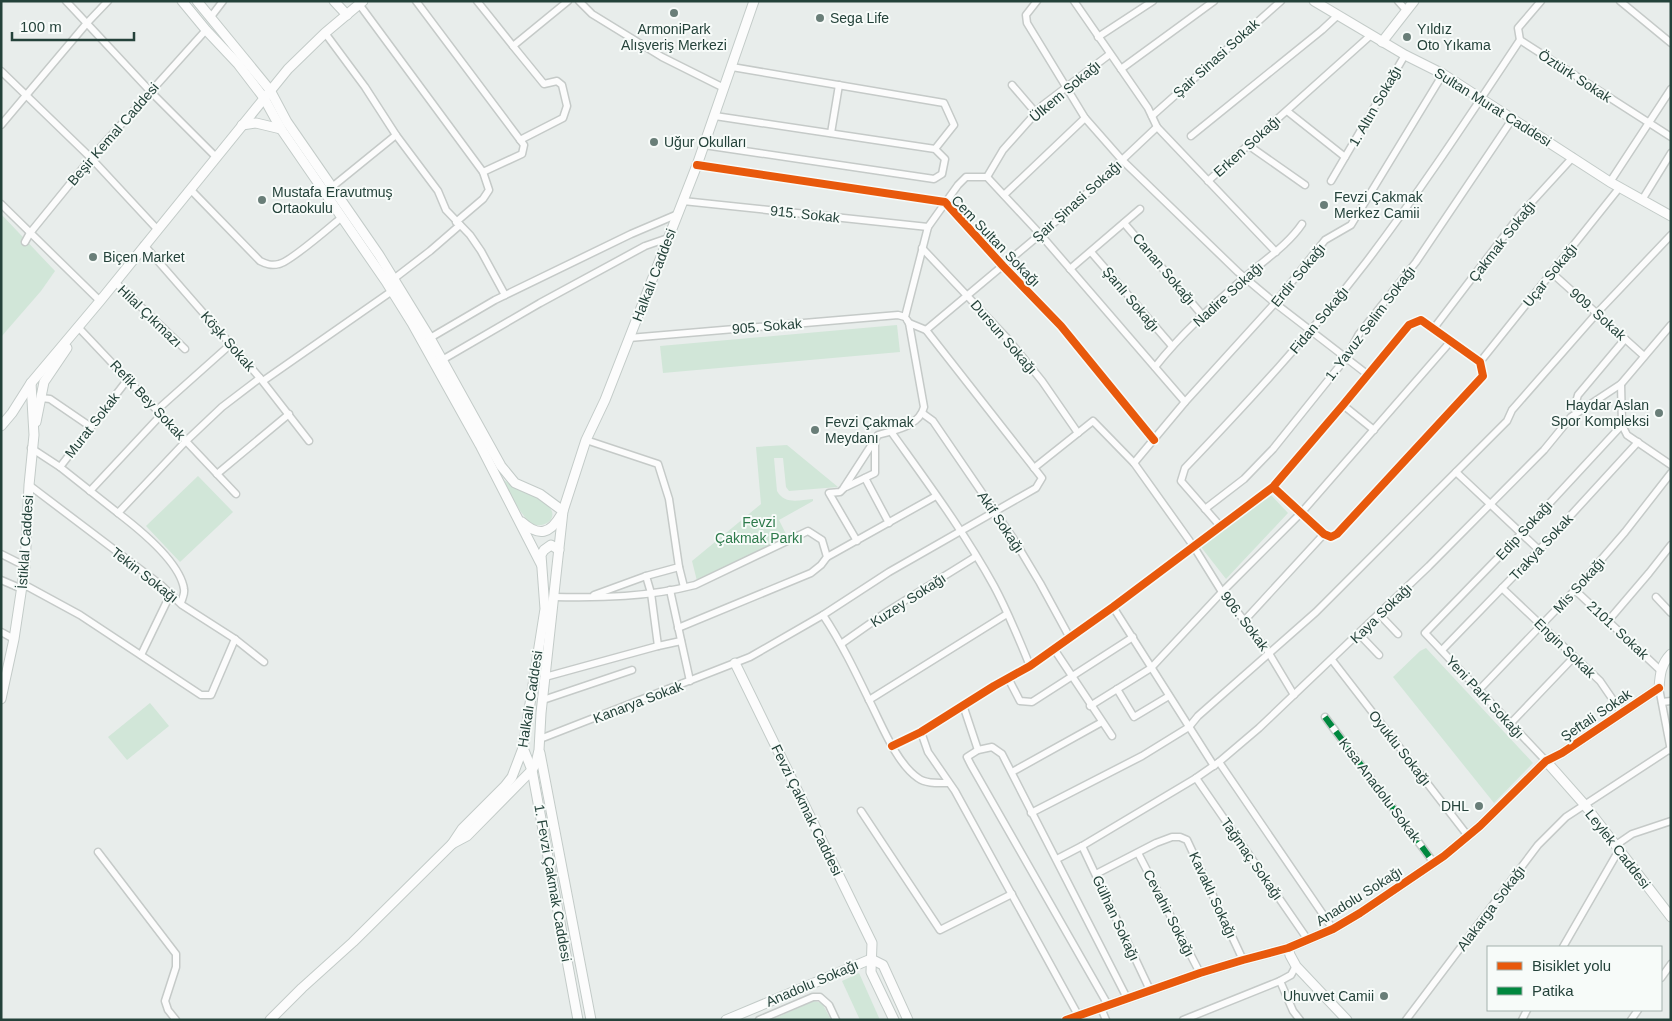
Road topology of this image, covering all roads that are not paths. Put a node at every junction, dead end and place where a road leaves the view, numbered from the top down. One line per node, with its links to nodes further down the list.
1 (66, 1): 27 (street)
2 (108, 1): 27 (street)
3 (182, 1): 28 (main road)
4 (197, 1): 26 (main road)
5 (224, 1): 26 (street)
6 (334, 1): 24 (main road)
7 (416, 1): 67 (street)
8 (477, 1): 35 (street)
9 (568, 1): 35 (street)
10 (579, 1): 45 (street)
11 (754, 1): 38 (main road, Halkalı Caddesi)
12 (1037, 1): 44 (street)
13 (1074, 1): 31 (street)
14 (1153, 1): 31 (street)
15 (1214, 1): 39 (street)
16 (1281, 1): 55 (street, Şair Sinasi Sokak)
17 (1314, 1): 25 (main road, Sultan Murat Caddesi)
18 (1398, 1): 23 (street)
19 (1414, 1): 23 (main road)
20 (1541, 1): 32 (street)
21 (1620, 1): 34 (street)
22 (361, 3): 24 (main road); 78 (street)
23 (1406, 10): 33 (main road)
24 (347, 15): 29 (main road)
25 (1337, 16): 30 (main road, Sultan Murat Caddesi); 65 (street)
26 (210, 18): 47 (main road)
27 (87, 23): 48 (street); 49 (street)
28 (206, 30): 48 (street, Beşir Kemal Caddesi); 50 (main road)
29 (324, 33): 47 (main road); 64 (street)
30 (1371, 35): 33 (main road, Sultan Murat Caddesi); 52 (street, Erken Sokağı)
31 (1098, 37): 36 (street)
32 (1520, 40): 51 (street, Fidan Sokağı); 58 (street, Öztürk Sokak)
33 (1382, 42): 37 (main road, Sultan Murat Caddesi)
34 (1671, 43)
35 (513, 46): 67 (street)
36 (1110, 54): 39 (street); 44 (street, Ülkem Sokağı)
37 (1404, 55): 41 (main road, Sultan Murat Caddesi); 72 (street, 1. Altın Sokağı)
38 (732, 67): 42 (street); 45 (main road, Halkalı Caddesi)
39 (1121, 69): 55 (street)
40 (1, 71): 49 (street)
41 (1443, 74): 51 (main road, Sultan Murat Caddesi); 119 (street, Erdir Sokağı)
42 (839, 85): 63 (street); 70 (street)
43 (1012, 85): 53 (street)
44 (1067, 87): 53 (street, Ülkem Sokağı); 56 (street)
45 (724, 88): 54 (main road, Halkalı Caddesi)
46 (1671, 89): 58 (street)
47 (270, 90): 50 (main road); 84 (main road)
48 (150, 91): 74 (street, Beşir Kemal Caddesi); 75 (street)
49 (26, 96): 59 (street); 74 (street)
50 (264, 98): 60 (main road); 62 (main road)
51 (1481, 98): 57 (main road, Sultan Murat Caddesi); 127 (street, Fidan Sokağı)
52 (1287, 111): 69 (street, Erken Sokağı); 72 (street)
53 (1036, 113): 79 (street, Ülkem Sokağı)
54 (715, 116): 63 (street); 68 (main road, Halkalı Caddesi)
55 (1152, 116): 61 (street)
56 (1085, 118): 76 (street); 87 (street)
57 (1513, 118): 73 (main road, Sultan Murat Caddesi); 136 (street, 1. Yavuz Selim Sokağı)
58 (1649, 123): 66 (street, Öztürk Sokak); 82 (street)
59 (1, 125)
60 (242, 125): 62 (main road); 75 (main road)
61 (1157, 128): 76 (street, Şair Şinasi Sokağı); 80 (street)
62 (281, 129): 95 (main road)
63 (831, 133): 70 (street)
64 (396, 135): 84 (street); 97 (street)
65 (1192, 136)
66 (1671, 137)
67 (520, 140): 78 (street)
68 (704, 145): 70 (street); 77 (main road, Halkalı Caddesi)
69 (1248, 145): 80 (street, Erken Sokağı); 83 (street)
70 (935, 149)
71 (1671, 153): 88 (street)
72 (1345, 157): 81 (street, 1. Altın Sokağı)
73 (1573, 157): 82 (main road, Sultan Murat Caddesi); 125 (street, Çakmak Sokağı)
74 (91, 158): 100 (street); 101 (street, Beşir Kemal Caddesi)
75 (216, 158): 86 (main road)
76 (1122, 160): 102 (street, Şair Şinasi Sokağı); 113 (street)
77 (697, 165): 89 (main road, Halkalı Caddesi); 90 (street, Cem Sultan Sokağı)
78 (483, 172): 97 (street)
79 (987, 177): 87 (street); 90 (street)
80 (1208, 181): 109 (street)
81 (1332, 182)
82 (1610, 182): 85 (main road, Sultan Murat Caddesi)
83 (1304, 185)
84 (332, 187): 115 (main road)
85 (1620, 187): 88 (main road, Sultan Murat Caddesi); 112 (street, Uçar Sokağı)
86 (190, 189): 95 (street); 100 (main road)
87 (1004, 195): 102 (street)
88 (1642, 200): 94 (main road, Sultan Murat Caddesi)
89 (683, 201): 93 (main road, Halkalı Caddesi); 99 (street, 915. Sokak)
90 (946, 202): 99 (street); 110 (street, Cem Sultan Sokağı)
91 (1, 204): 101 (street)
92 (1140, 209): 96 (street)
93 (678, 214): 104 (main road, Halkalı Caddesi); 116 (street)
94 (1671, 216)
95 (342, 217): 115 (main road)
96 (1124, 223): 108 (street); 121 (street, Canan Sokağı)
97 (458, 224): 115 (street); 116 (street)
98 (1302, 224): 109 (street, Nadire Sokağı)
99 (928, 227): 107 (street)
100 (157, 229): 106 (main road)
101 (30, 232): 105 (street, Beşir Kemal Caddesi); 118 (street)
102 (1040, 234): 110 (street, Şair Şinasi Sokağı); 111 (street)
103 (1671, 235): 120 (street)
104 (668, 238): 129 (main road, Halkalı Caddesi); 137 (street)
105 (25, 242)
106 (144, 245): 114 (main road); 132 (street, Köşk Sokak)
107 (922, 248): 117 (street, Dursun Sokağı); 122 (street)
108 (1091, 252): 111 (street); 133 (street, Şanlı Sokağı)
109 (1276, 252): 113 (street, Nadire Sokağı)
110 (1003, 266): 117 (street, Şair Şinasi Sokağı); 161 (street, Cem Sultan Sokağı)
111 (1070, 270): 139 (street)
112 (1552, 273): 120 (street, 909. Sokak); 138 (street, Uçar Sokağı)
113 (1245, 278): 119 (street); 121 (street, Nadire Sokağı)
114 (115, 282): 118 (main road); 134 (street, Hilal Çıkmazı)
115 (391, 284): 128 (main road); 142 (street); 187 (main road)
116 (505, 295): 128 (street)
117 (968, 296): 126 (street, Şair Şinasi Sokağı); 157 (street, Dursun Sokağı)
118 (100, 301): 124 (main road)
119 (1275, 303): 127 (street); 146 (street, Erdir Sokağı)
120 (1597, 313): 130 (street, 909. Sokak); 170 (street)
121 (1203, 316): 133 (street, Nadire Sokağı)
122 (907, 320): 126 (street, 905. Sokak); 129 (street, 905. Sokak); 150 (street)
123 (1671, 325): 135 (street, Kaya Sokağı)
124 (78, 327): 141 (street, Refik Bey Sokak); 143 (main road); 145 (main road)
125 (1434, 328): 131 (street); 140 (street)
126 (926, 330): 169 (street)
127 (1310, 331): 136 (street); 182 (street, Fidan Sokağı)
128 (430, 338): 137 (main road)
129 (630, 338): 160 (main road, Halkalı Caddesi)
130 (1625, 338): 135 (street, 909. Sokak); 148 (street)
131 (1451, 341): 138 (street); 155 (street)
132 (231, 344): 142 (street, Köşk Sokak); 149 (street)
133 (1172, 346): 139 (street, Nadire Sokağı)
134 (185, 350)
135 (1644, 356): 144 (street, Kaya Sokağı)
136 (1346, 358): 140 (street); 182 (street, 1. Yavuz Selim Sokağı)
137 (442, 360): 183 (main road)
138 (1480, 362): 192 (street)
139 (1155, 367): 146 (street)
140 (1367, 374): 147 (street)
141 (128, 379): 149 (street, Refik Bey Sokak); 154 (street, Murat Sokak)
142 (262, 380): 151 (street, Köşk Sokak); 162 (street)
143 (31, 383): 153 (main road); 158 (main road, İstiklal Caddesi)
144 (1620, 384): 148 (street, Kaya Sokağı); 152 (street)
145 (41, 398): 154 (street); 158 (main road)
146 (1185, 402): 161 (street, Erdir Sokağı)
147 (1343, 405): 155 (street); 176 (street)
148 (1580, 410): 181 (street, Kaya Sokağı)
149 (159, 412): 162 (street, Refik Bey Sokak); 178 (street)
150 (922, 413): 156 (street); 184 (street, Akif Sokağı)
151 (288, 414): 163 (street, Köşk Sokak); 172 (street)
152 (1622, 425): 164 (street); 191 (street, Edip Sokağı)
153 (1, 426)
154 (91, 427): 168 (street, Murat Sokak)
155 (1374, 430): 186 (street)
156 (892, 433): 159 (street); 180 (street)
157 (1078, 433): 166 (street, 906. Sokak); 169 (street)
158 (34, 434): 165 (main road, İstiklal Caddesi)
159 (875, 438): 173 (street); 177 (street)
160 (586, 440): 183 (main road, Halkalı Caddesi); 203 (street)
161 (1154, 440): 166 (street, Erdir Sokağı)
162 (186, 441): 172 (street, Refik Bey Sokak); 185 (street)
163 (309, 441)
164 (1638, 442): 167 (street); 197 (street, Trakya Sokak)
165 (31, 448): 168 (street, Murat Sokak); 175 (main road, İstiklal Caddesi)
166 (1134, 463): 195 (street, 906. Sokak)
167 (1671, 465)
168 (60, 467): 178 (street)
169 (1034, 468): 184 (street, Kanarya Sokak)
170 (1456, 472): 181 (street); 240 (street)
171 (1671, 473): 174 (street, Mis Sokağı)
172 (217, 474): 179 (street, Refik Bey Sokak)
173 (865, 478): 177 (street); 188 (street)
174 (1668, 482): 210 (street, Mis Sokağı)
175 (29, 485): 202 (main road, İstiklal Caddesi); 213 (street, Tekin Sokağı)
176 (1273, 487): 186 (street); 189 (street)
177 (844, 488): 193 (street)
178 (90, 491): 185 (street)
179 (236, 494)
180 (936, 496): 188 (street); 190 (street)
181 (1490, 504): 191 (street); 221 (street, Kaya Sokağı)
182 (1205, 509): 189 (street, Fidan Sokağı)
183 (563, 511): 187 (main road); 196 (main road, Halkalı Caddesi)
184 (994, 511): 190 (street, Kanarya Sokak); 232 (street, Akif Sokağı)
185 (119, 512): 217 (street)
186 (1302, 512): 192 (street); 211 (street)
187 (518, 519): 201 (main road)
188 (889, 523): 193 (street)
189 (1221, 527): 195 (street)
190 (959, 531): 200 (street); 222 (street, Kanarya Sokak)
191 (1522, 533): 197 (street); 228 (street, Edip Sokağı)
192 (1324, 534): 223 (street)
193 (857, 541): 199 (street)
194 (1671, 545): 224 (street)
195 (1194, 548): 211 (street, 906. Sokak); 218 (street)
196 (558, 550): 201 (main road); 214 (main road, Halkalı Caddesi)
197 (1539, 550): 208 (street, Trakya Sokak)
198 (1, 554): 202 (street)
199 (828, 557): 207 (street); 226 (street)
200 (975, 557): 220 (street); 236 (street, Kuzey Sokağı)
201 (541, 564): 279 (main road, Halkalı Caddesi)
202 (25, 566): 206 (main road, İstiklal Caddesi)
203 (679, 567): 204 (street); 207 (street)
204 (646, 576): 212 (street); 216 (street)
205 (1, 580): 206 (street)
206 (22, 587): 233 (main road, İstiklal Caddesi); 241 (street)
207 (684, 587): 209 (street)
208 (1502, 588): 225 (street, Engin Sokak); 239 (street, Trakya Sokak)
209 (670, 590): 212 (street); 226 (street)
210 (1575, 590): 224 (street, 2101. Sokak); 225 (street, Mis Sokağı)
211 (1222, 592): 223 (street, 906. Sokak); 249 (street)
212 (651, 593): 216 (street); 237 (street)
213 (170, 594): 217 (street, Tekin Sokağı); 241 (street)
214 (554, 597): 216 (street); 253 (main road, Halkalı Caddesi)
215 (1656, 597): 219 (street)
216 (588, 598)
217 (181, 604): 234 (street, Tekin Sokağı)
218 (1113, 607): 231 (street); 232 (street)
219 (1671, 613)
220 (1007, 614): 248 (street); 264 (street)
221 (1379, 614): 229 (street, Kaya Sokağı); 230 (street)
222 (822, 615): 236 (street); 247 (street, Kanarya Sokak)
223 (1244, 621): 240 (street, 906. Sokak)
224 (1608, 621): 251 (street, 2101. Sokak)
225 (1542, 625): 243 (street, Engin Sokak); 259 (street, Mis Sokağı)
226 (678, 628): 235 (street)
227 (1, 632): 233 (street)
228 (1425, 633): 239 (street, Yeni Park Sokağı)
229 (1360, 634): 242 (street); 245 (street, Kaya Sokağı)
230 (1398, 634)
231 (1132, 637): 249 (street); 252 (street)
232 (1070, 638): 238 (street)
233 (14, 639): 256 (main road, İstiklal Caddesi)
234 (235, 639): 241 (street); 246 (street, Tekin Sokağı)
235 (681, 641): 237 (street); 255 (street)
236 (841, 644): 264 (street)
237 (658, 646): 253 (street)
238 (1054, 649): 248 (street); 252 (street)
239 (1442, 650): 259 (street, Yeni Park Sokağı)
240 (1270, 654): 260 (street, 906. Sokak); 273 (street)
241 (140, 655)
242 (1378, 655)
243 (1574, 657): 269 (street, Engin Sokak); 272 (street)
244 (1669, 657): 251 (main road)
245 (1332, 660): 260 (street, Kaya Sokağı); 295 (street, Oyuklu Sokağı)
246 (264, 662)
247 (735, 663): 255 (street, Kanarya Sokak); 310 (main road, Fevzi Çakmak Caddesi)
248 (1030, 666): 254 (street)
249 (1151, 668): 258 (street); 261 (street)
250 (632, 670): 263 (street)
251 (1660, 670): 257 (main road)
252 (1071, 676): 254 (street); 268 (street)
253 (545, 677): 263 (main road, Halkalı Caddesi)
254 (1008, 678): 267 (street)
255 (690, 681): 277 (street, Kanarya Sokak)
256 (3, 687): 262 (main road, İstiklal Caddesi)
257 (1659, 688): 266 (street); 269 (main road, Şeftali Sokak)
258 (1117, 689): 261 (street); 268 (street)
259 (1479, 690): 272 (street, Yeni Park Sokağı)
260 (1294, 695): 284 (street, Kaya Sokağı)
261 (1169, 696): 273 (street)
262 (1, 699)
263 (543, 700): 277 (main road, Halkalı Caddesi)
264 (870, 700): 278 (street)
265 (1671, 701): 266 (street)
266 (1662, 702): 276 (street)
267 (963, 705): 274 (street); 281 (street)
268 (1090, 706): 271 (street)
269 (1622, 712): 283 (main road, Şeftali Sokak)
270 (1325, 717): 302 (street, Kısa Anadolu Sokak)
271 (1102, 722): 275 (street); 286 (street)
272 (1510, 724): 283 (street, Yeni Park Sokağı)
273 (1189, 727): 284 (street); 293 (street)
274 (921, 732): 278 (street); 288 (street)
275 (1112, 736)
276 (1670, 737): 282 (street)
277 (540, 739): 280 (main road, Halkalı Caddesi)
278 (892, 746): 288 (street)
279 (523, 748): 285 (main road, 1. Fevzi Çakmak Caddesi); 296 (main road, Halkalı Caddesi)
280 (539, 750): 285 (main road, Halkalı Caddesi); 325 (main road)
281 (978, 750): 286 (street); 319 (street)
282 (1671, 750): 291 (street, Alakarga Sokağı)
283 (1546, 762): 291 (main road, Leylek Caddesi); 295 (main road, Anadolu Sokağı)
284 (1216, 764): 287 (street, Kaya Sokağı); 306 (street)
285 (532, 770): 289 (main road, 1. Fevzi Çakmak Caddesi); 290 (main road, Halkalı Caddesi)
286 (1012, 772): 293 (street)
287 (1196, 778): 297 (street, Kaya Sokağı); 307 (street, Tağmaç Sokağı)
288 (948, 783): 304 (street)
289 (535, 785): 290 (main road); 324 (main road, 1. Fevzi Çakmak Caddesi)
290 (517, 786): 296 (main road, Halkalı Caddesi)
291 (1584, 804): 298 (main road, Leylek Caddesi); 336 (street, Alakarga Sokağı)
292 (861, 811): 304 (street)
293 (1031, 813): 301 (street)
294 (1671, 820): 298 (street)
295 (1468, 836): 302 (main road, Anadolu Sokağı)
296 (452, 844): 323 (main road, Halkalı Caddesi)
297 (1082, 846): 301 (street, Kaya Sokağı); 303 (street, Gülhan Sokağı)
298 (1617, 848): 305 (main road, Leylek Caddesi); 308 (street)
299 (98, 852): 322 (street)
300 (1138, 852): 303 (street, Kavaklı Sokağı); 311 (street, Kavaklı Sokağı); 314 (street, Cevahir Sokağı)
301 (1057, 859): 318 (street)
302 (1434, 863): 306 (main road, Anadolu Sokağı)
303 (1096, 874): 317 (street, Gülhan Sokağı)
304 (1012, 894): 320 (street)
305 (1671, 917)
306 (1333, 929): 307 (main road, Anadolu Sokağı)
307 (1308, 940): 309 (main road, Anadolu Sokağı)
308 (1564, 946)
309 (1288, 948): 311 (main road, Anadolu Sokağı); 313 (main road)
310 (871, 959): 326 (main road, Anadolu Sokağı); 329 (main road, Anadolu Sokağı); 330 (main road, Anadolu Sokağı)
311 (1243, 960): 314 (main road, Anadolu Sokağı)
312 (1671, 964): 315 (street)
313 (1296, 966): 316 (street); 335 (main road)
314 (1200, 973): 317 (main road, Anadolu Sokağı)
315 (1662, 977)
316 (1280, 981): 321 (street); 334 (street)
317 (1150, 990): 318 (main road, Anadolu Sokağı)
318 (1127, 998): 319 (main road, Anadolu Sokağı)
319 (1105, 1006): 320 (main road, Anadolu Sokağı); 332 (street)
320 (1078, 1014): 331 (main road, Anadolu Sokağı)
321 (1200, 1017): 333 (street)
322 (176, 1020)
323 (270, 1020)
324 (578, 1020)
325 (591, 1020)
326 (726, 1020)
327 (759, 1020): 328 (street)
328 (836, 1020)
329 (894, 1020)
330 (908, 1020)
331 (1066, 1020)
332 (1106, 1020)
333 (1182, 1020)
334 (1300, 1020)
335 (1347, 1020)
336 (1406, 1020)

